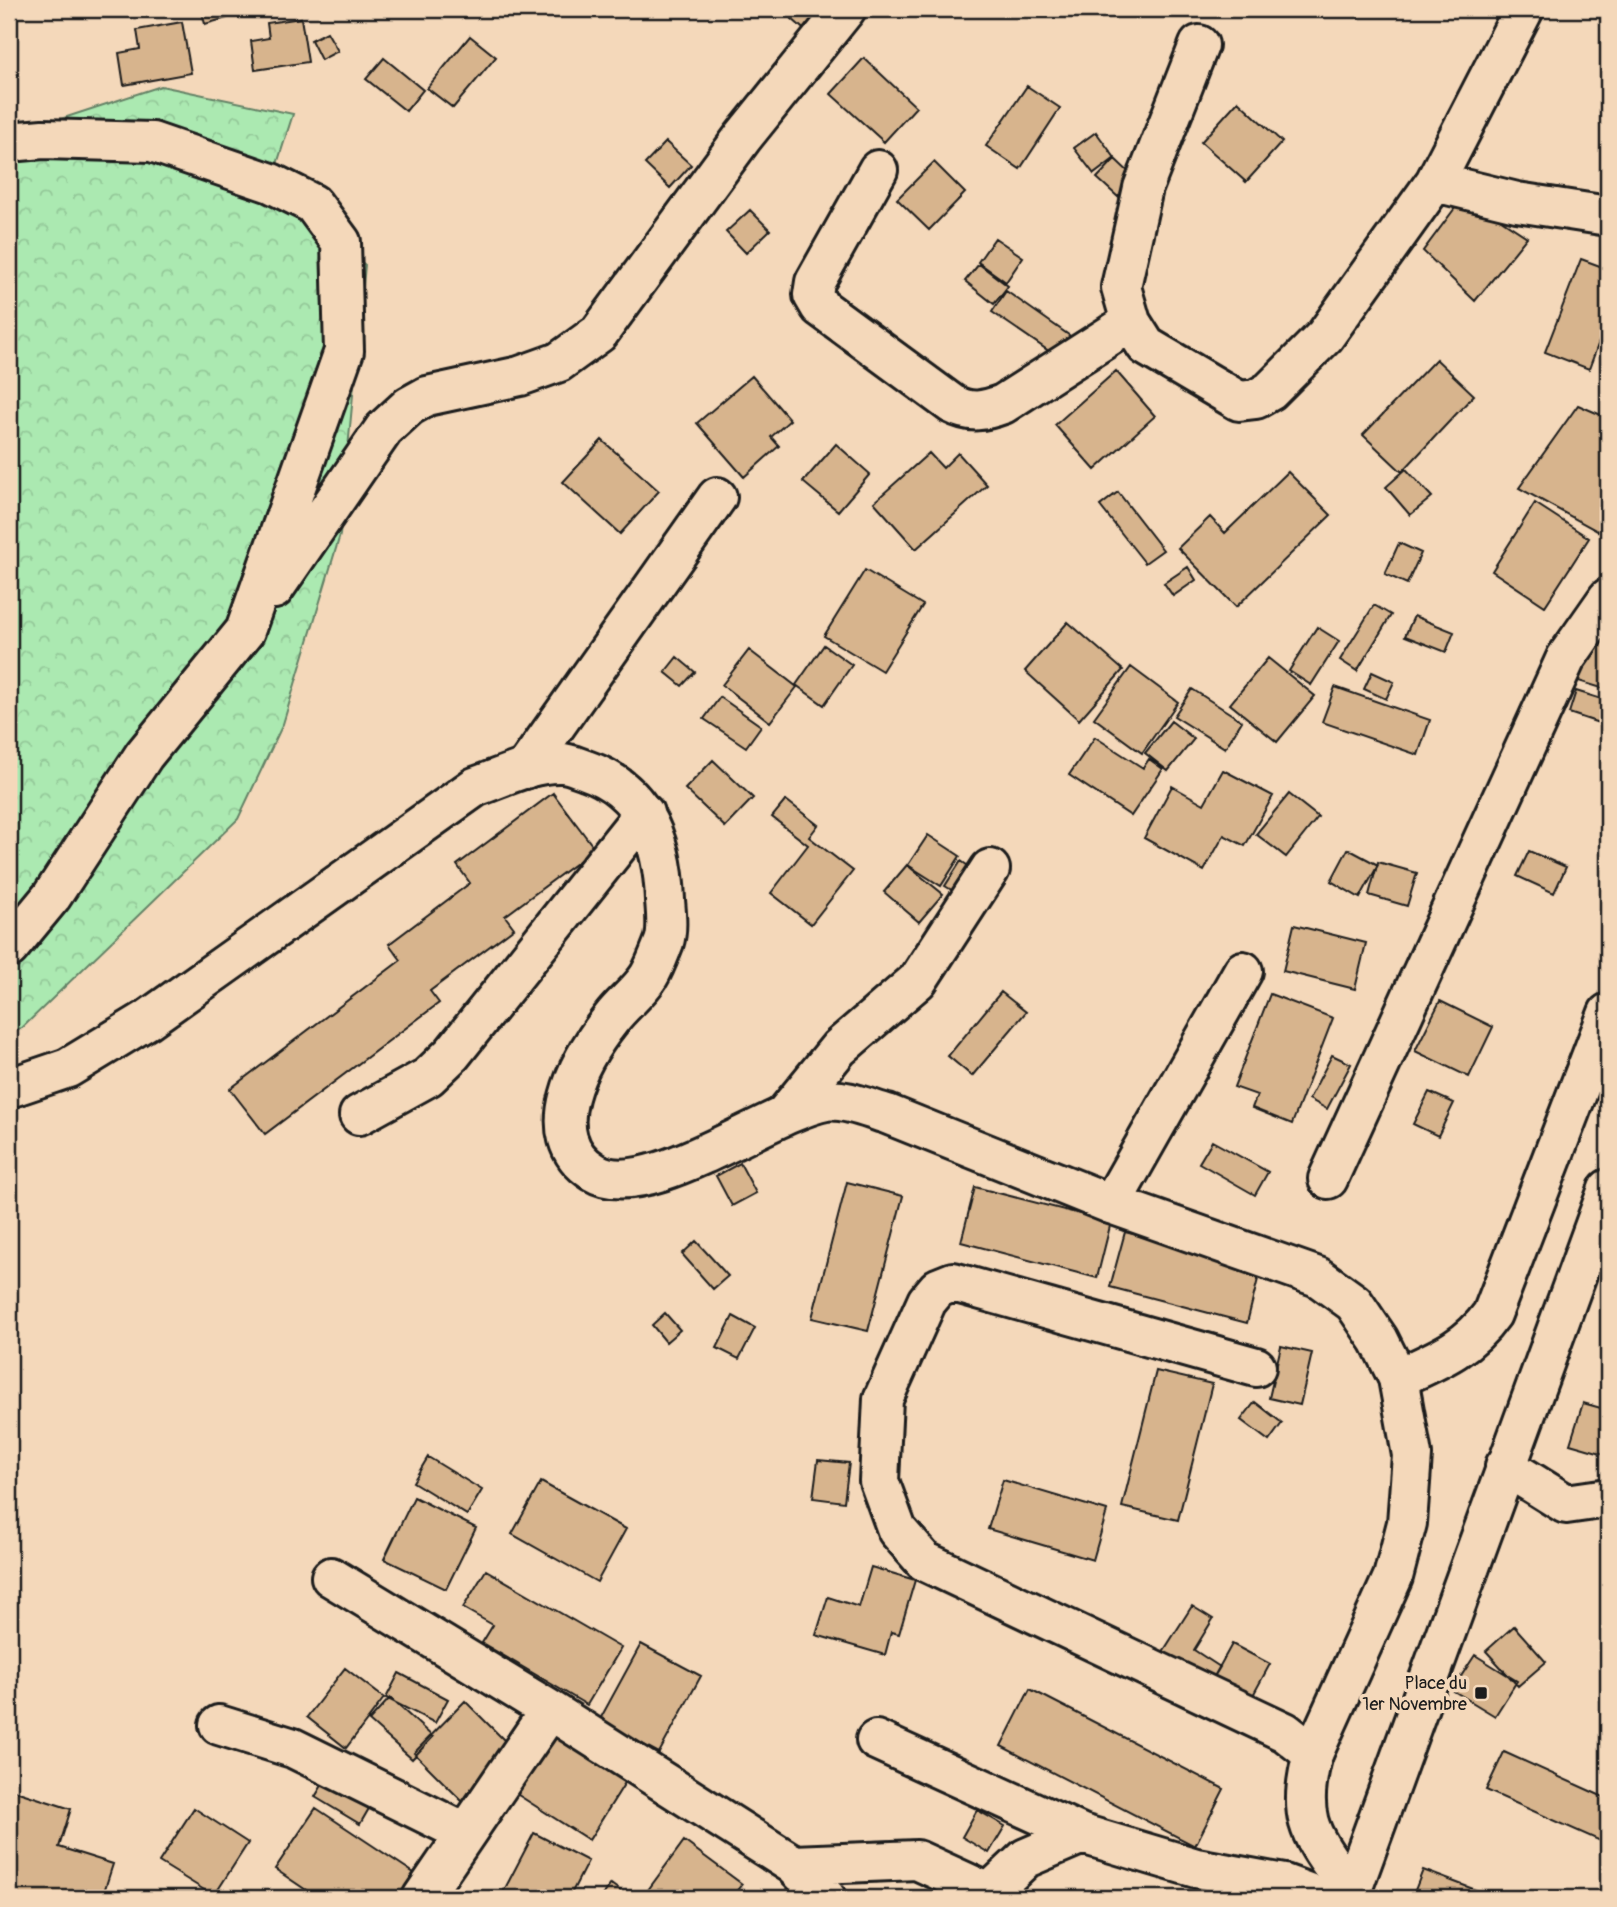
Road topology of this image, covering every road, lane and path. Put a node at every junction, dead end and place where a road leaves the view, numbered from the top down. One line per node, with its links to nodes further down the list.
1 (846, 9): 11 (street)
2 (1524, 9): 6 (street)
3 (1199, 45): 8 (street)
4 (9, 142): 11 (street)
5 (878, 170): 8 (street)
6 (1435, 182): 7 (street); 8 (street)
7 (1608, 216)
8 (1131, 322)
9 (718, 497): 12 (street)
10 (1608, 598): 21 (street)
11 (245, 631): 15 (street)
12 (525, 769): 13 (street); 18 (street)
13 (644, 813): 19 (street); 20 (street)
14 (990, 869): 19 (street)
15 (9, 948)
16 (1243, 971): 23 (street)
17 (1608, 1013): 25 (street)
18 (9, 1088)
19 (786, 1113): 23 (street)
20 (359, 1115)
21 (1328, 1179)
22 (1608, 1189): 26 (street)
23 (1111, 1204): 25 (street)
24 (1256, 1367): 32 (street)
25 (1398, 1378): 32 (street)
26 (1505, 1466): 27 (street); 37 (street)
27 (1608, 1498)
28 (331, 1577): 29 (street)
29 (551, 1710): 33 (street); 35 (street)
30 (219, 1725): 33 (street)
31 (876, 1740): 34 (street)
32 (1313, 1754): 37 (street)
33 (466, 1833): 38 (street)
34 (1082, 1835): 36 (street); 37 (street)
35 (794, 1865): 36 (street); 39 (street)
36 (995, 1895)
37 (1341, 1896)
38 (422, 1898)
39 (826, 1898)

